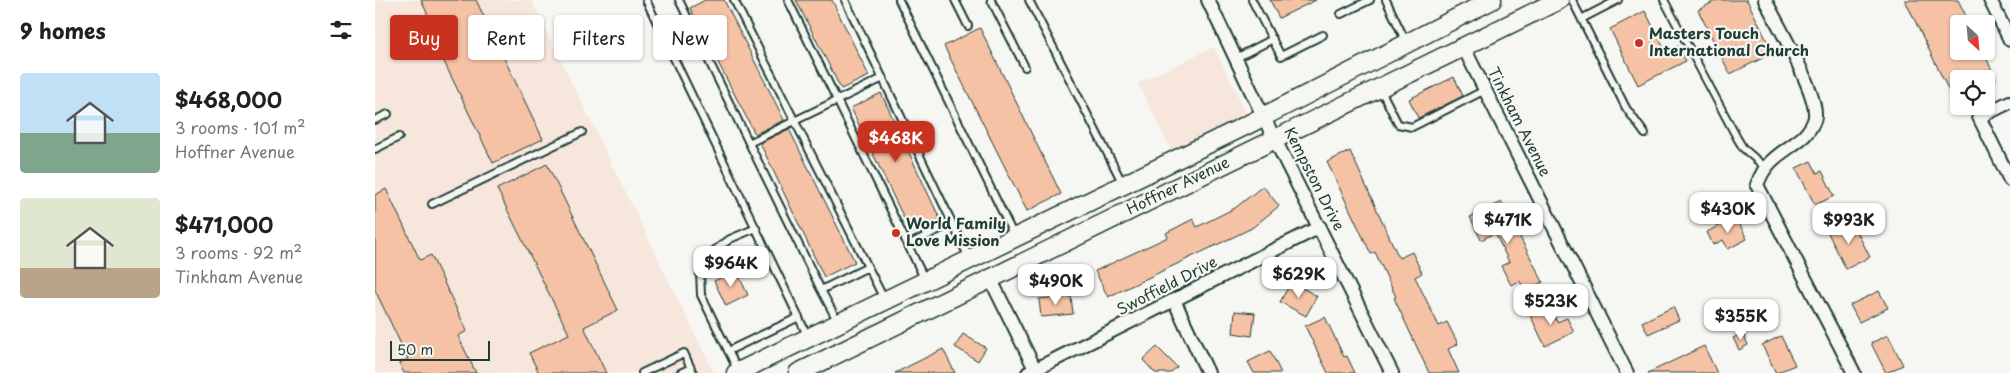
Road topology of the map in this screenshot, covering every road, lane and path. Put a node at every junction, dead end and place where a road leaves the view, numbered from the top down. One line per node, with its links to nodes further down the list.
1 (646, 0): 53 (lane)
2 (679, 0): 45 (lane)
3 (734, 0): 40 (lane)
4 (787, 0): 35 (lane)
5 (845, 0): 32 (lane)
6 (899, 0): 54 (lane)
7 (955, 0): 24 (lane)
8 (991, 0): 31 (lane)
9 (1029, 0): 49 (lane)
10 (1208, 0): 30 (street, Kempston Drive)
11 (1252, 0): 26 (lane)
12 (1370, 0): 22 (lane)
13 (1387, 0): 28 (lane)
14 (1492, 0): 28 (main road, Hoffner Avenue)
15 (1536, 0): 29 (main road)
16 (1559, 0): 29 (main road, Hoffner Avenue)
17 (1573, 0): 23 (lane)
18 (1617, 0): 23 (lane)
19 (1664, 0): 47 (lane)
20 (1765, 0): 47 (street)
21 (1990, 0): 27 (street)
22 (1341, 14)
23 (1583, 18): 42 (lane)
24 (968, 26)
25 (1323, 35): 26 (lane)
26 (1273, 39): 30 (lane)
27 (2010, 40)
28 (1407, 43): 38 (main road, Hoffner Avenue)
29 (1463, 46): 33 (main road, Hoffner Avenue); 34 (street, Tinkham Avenue)
30 (1236, 58): 38 (street, Kempston Drive)
31 (1025, 67)
32 (883, 78): 35 (lane); 51 (lane)
33 (1380, 87): 34 (lane); 44 (main road, Hoffner Avenue)
34 (1485, 90): 76 (street, Tinkham Avenue)
35 (837, 100): 40 (lane); 55 (lane)
36 (2010, 102): 48 (street)
37 (388, 114): 39 (lane)
38 (1263, 116): 44 (street, Kempston Drive); 49 (main road, Hoffner Avenue)
39 (375, 120)
40 (795, 121): 45 (lane); 57 (lane)
41 (582, 132): 50 (lane)
42 (1645, 134)
43 (399, 137): 46 (lane)
44 (1275, 138): 52 (street, Kempston Drive); 58 (main road, Hoffner Avenue)
45 (749, 143): 60 (lane)
46 (375, 149)
47 (1766, 168): 77 (street)
48 (2010, 180)
49 (1124, 185): 54 (main road, Hoffner Avenue)
50 (432, 204)
51 (952, 223): 55 (lane); 56 (lane)
52 (1320, 227): 61 (street, Swoffield Drive); 75 (street, Kempston Drive)
53 (756, 228): 63 (lane); 67 (lane)
54 (1011, 239): 56 (main road, Hoffner Avenue); 66 (main road)
55 (908, 245): 59 (lane)
56 (970, 259): 59 (main road, Hoffner Avenue)
57 (868, 267): 60 (lane); 62 (lane)
58 (990, 278): 66 (main road, Hoffner Avenue); 70 (street)
59 (925, 281): 62 (main road, Hoffner Avenue)
60 (821, 290): 64 (lane)
61 (1174, 300): 70 (street, Swoffield Drive); 74 (street)
62 (885, 301): 64 (main road, Hoffner Avenue)
63 (799, 317): 65 (lane); 67 (lane)
64 (839, 323): 65 (main road, Hoffner Avenue)
65 (809, 338): 69 (main road, Hoffner Avenue)
66 (856, 344): 73 (main road, Hoffner Avenue)
67 (728, 351): 69 (lane)
68 (692, 370): 71 (lane); 72 (lane)
69 (737, 372)
70 (1033, 372)
71 (642, 373)
72 (680, 373)
73 (798, 373)
74 (1208, 373)
75 (1392, 373)
76 (1627, 373)
77 (1854, 373)

